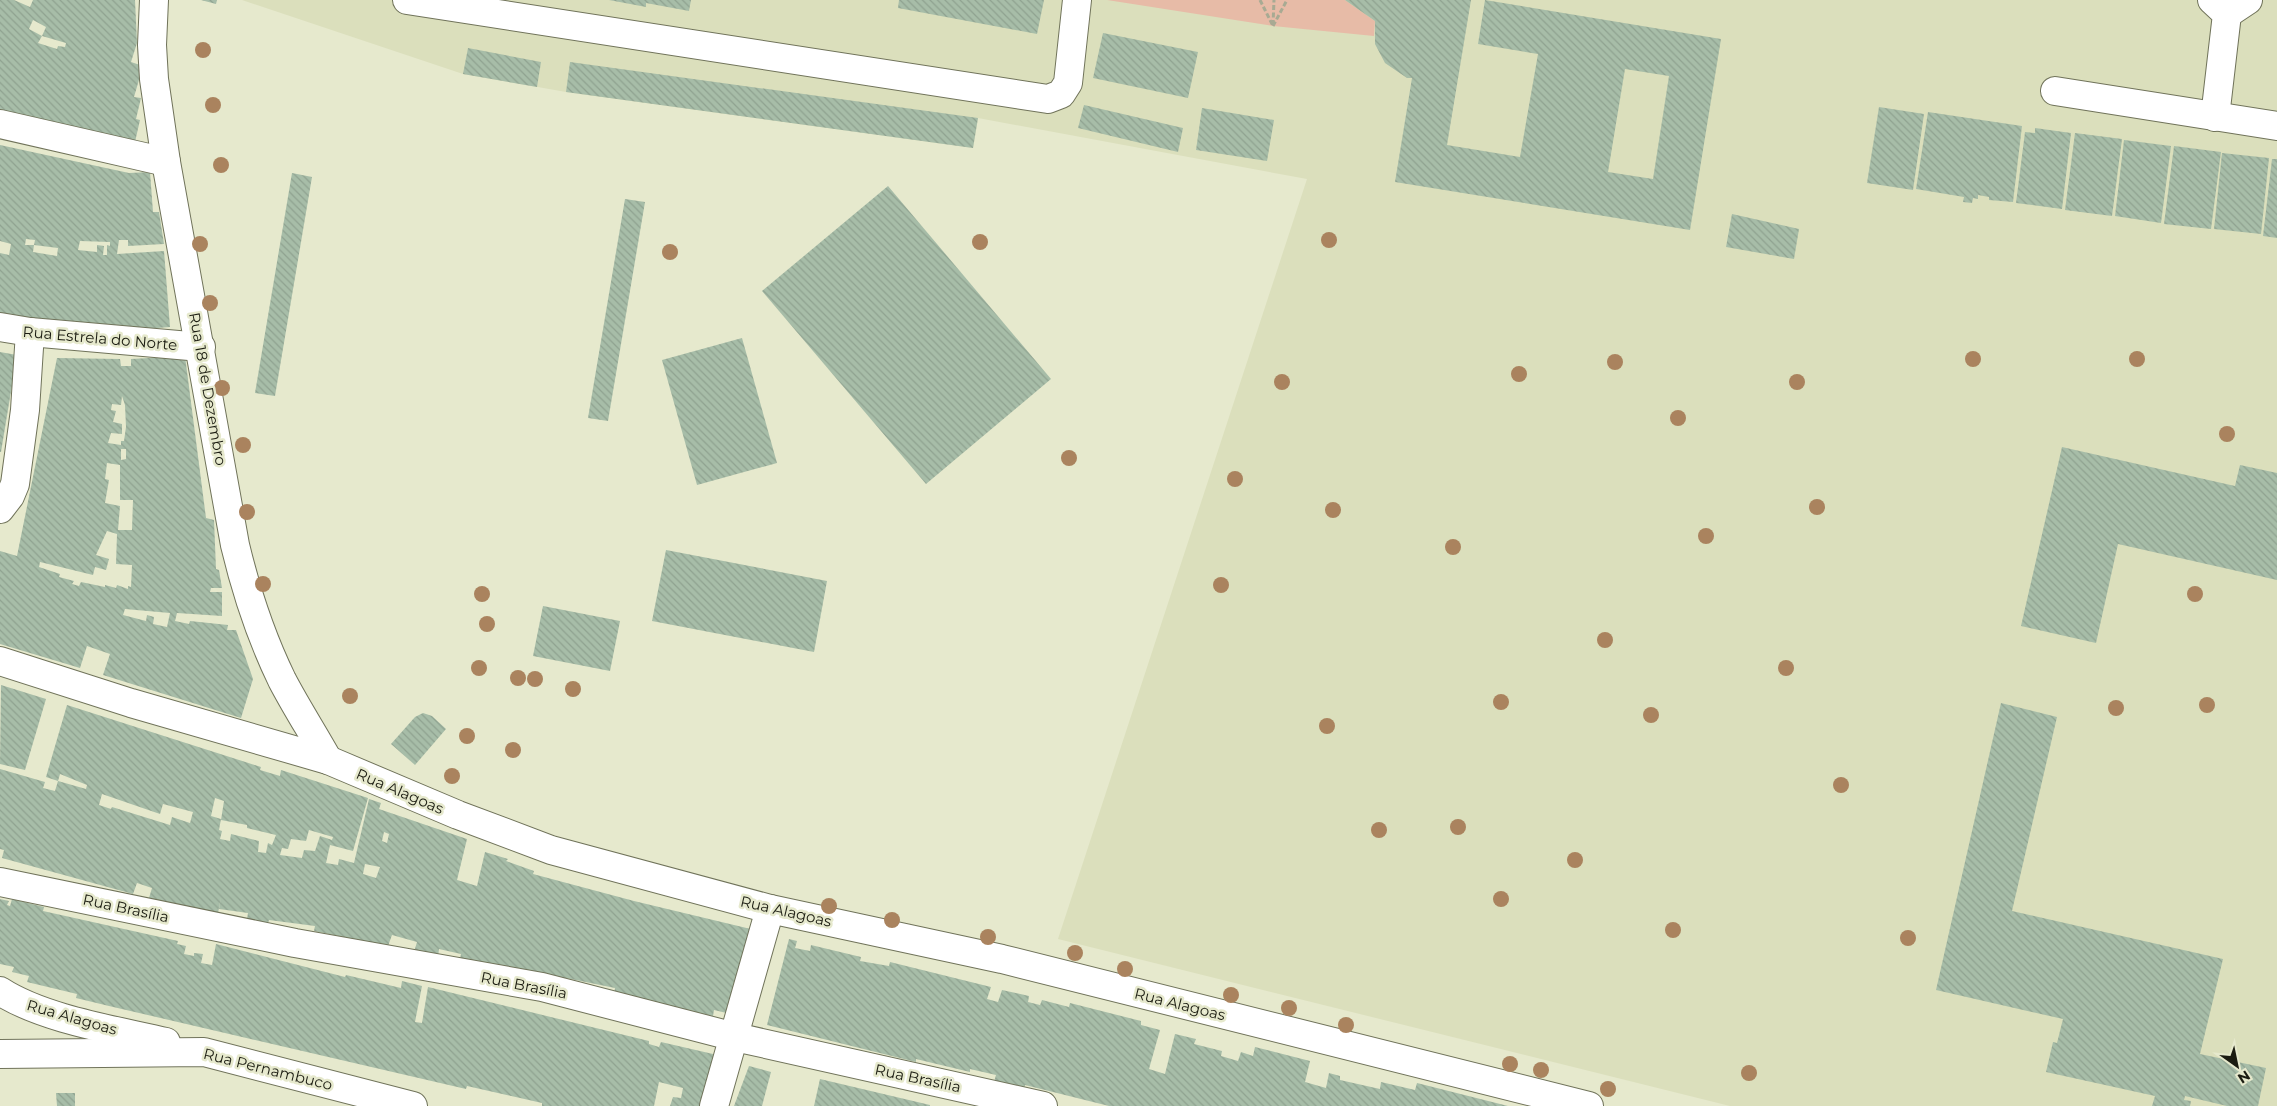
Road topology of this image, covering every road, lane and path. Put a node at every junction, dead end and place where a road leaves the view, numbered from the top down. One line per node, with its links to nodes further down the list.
1 (154, 0): 13 (street, Rua 18 de Dezembro)
2 (407, 0): 3 (street)
3 (1077, 0)
4 (1260, 0): 8 (path)
5 (1274, 0): 8 (path)
6 (1287, 0): 8 (path)
7 (2229, 5): 10 (street)
8 (1273, 26)
9 (2055, 91): 10 (street)
10 (2215, 117): 12 (street)
11 (0, 124): 13 (street)
12 (2277, 126)
13 (166, 162): 16 (street, Rua 18 de Dezembro)
14 (0, 327): 15 (street, Rua Estrela do Norte)
15 (30, 332): 16 (street, Rua Estrela do Norte); 17 (street)
16 (201, 347): 19 (street, Rua 18 de Dezembro)
17 (0, 509)
18 (0, 661): 19 (street, Rua Alagoas)
19 (328, 760): 21 (street, Rua Alagoas)
20 (0, 882): 23 (street, Rua Brasília)
21 (770, 908): 23 (street); 29 (street, Rua Alagoas)
22 (0, 991): 24 (street, Rua Alagoas)
23 (735, 1037): 27 (street); 28 (street, Rua Brasília)
24 (204, 1052): 25 (street, Rua Pernambuco); 26 (street, Rua Pernambuco)
25 (0, 1054)
26 (413, 1106)
27 (714, 1106)
28 (1043, 1106)
29 (1589, 1106)

